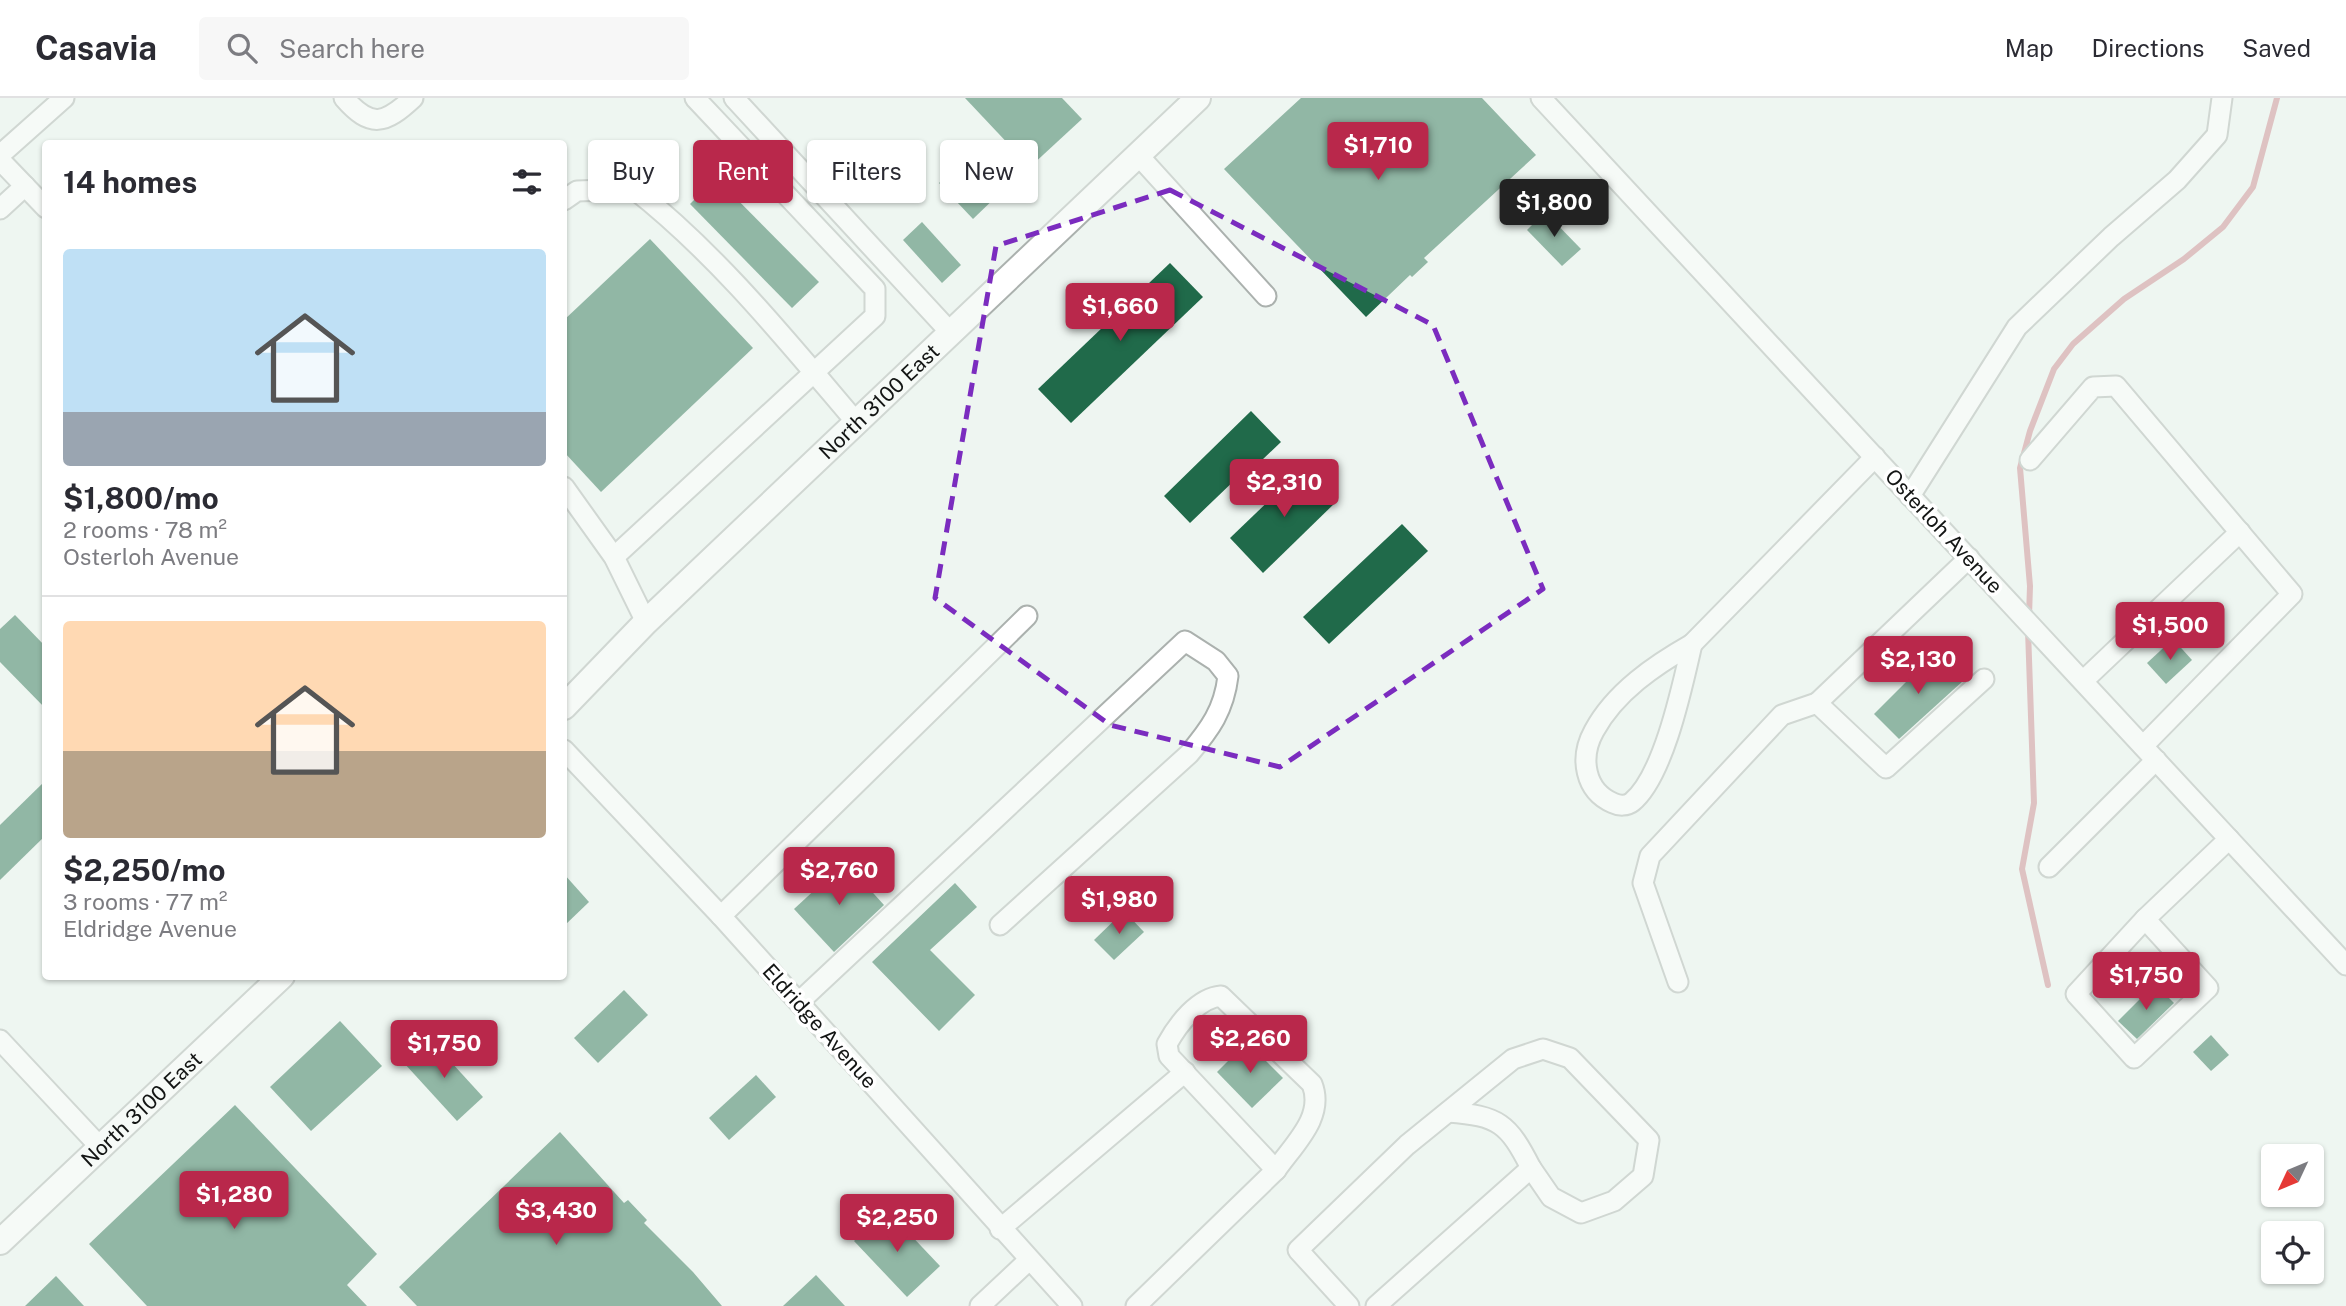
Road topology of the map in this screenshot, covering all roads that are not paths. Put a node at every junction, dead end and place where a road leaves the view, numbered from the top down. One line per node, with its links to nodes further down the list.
1 (64, 98): 9 (street)
2 (344, 98): 3 (street)
3 (413, 98)
4 (695, 98): 18 (street)
5 (734, 98): 17 (street)
6 (1198, 98): 10 (main road, North 3100 East)
7 (1541, 98): 20 (street, Osterloh Avenue)
8 (2222, 98): 23 (street)
9 (0, 155)
10 (1138, 155): 16 (street); 17 (main road, North 3100 East)
11 (0, 160): 12 (street)
12 (25, 186): 14 (street); 15 (street)
13 (567, 198): 18 (street)
14 (42, 204)
15 (0, 209)
16 (1266, 296)
17 (951, 333): 19 (main road, North 3100 East)
18 (813, 372): 19 (street); 25 (street)
19 (856, 422): 28 (main road, North 3100 East)
20 (1875, 457): 23 (street, Osterloh Avenue); 29 (street)
21 (2030, 460): 24 (street)
22 (567, 491): 25 (street)
23 (1910, 496): 26 (street, Osterloh Avenue)
24 (2241, 531): 31 (street); 35 (street)
25 (614, 557): 28 (street)
26 (1969, 558): 31 (street, Osterloh Avenue); 32 (street)
27 (1027, 616): 38 (street)
28 (646, 622): 33 (main road, North 3100 East)
29 (1692, 644): 29 (street)
30 (1984, 679): 32 (street)
31 (2083, 681): 35 (street, Osterloh Avenue)
32 (1817, 703): 43 (street)
33 (567, 704)
34 (567, 753): 38 (street, Eldridge Avenue)
35 (2149, 753): 36 (street, Osterloh Avenue); 37 (street)
36 (2229, 839): 39 (street); 41 (street, Osterloh Avenue)
37 (2049, 867)
38 (721, 916): 44 (street, Eldridge Avenue)
39 (2145, 919): 39 (street)
40 (1000, 925): 44 (street)
41 (2346, 965)
42 (278, 980): 48 (main road, North 3100 East)
43 (1678, 982)
44 (799, 1002): 51 (street, Eldridge Avenue)
45 (0, 1040): 48 (street)
46 (1185, 1072): 50 (street); 50 (street); 51 (street)
47 (1448, 1112): 49 (street); 49 (street); 57 (street)
48 (102, 1149): 52 (main road, North 3100 East)
49 (1531, 1168): 58 (street)
50 (1276, 1170): 56 (street)
51 (1000, 1229): 53 (street, Eldridge Avenue)
52 (0, 1242)
53 (1029, 1260): 54 (street); 55 (street, Eldridge Avenue)
54 (980, 1306)
55 (1072, 1306)
56 (1136, 1306)
57 (1349, 1306)
58 (1376, 1306)

